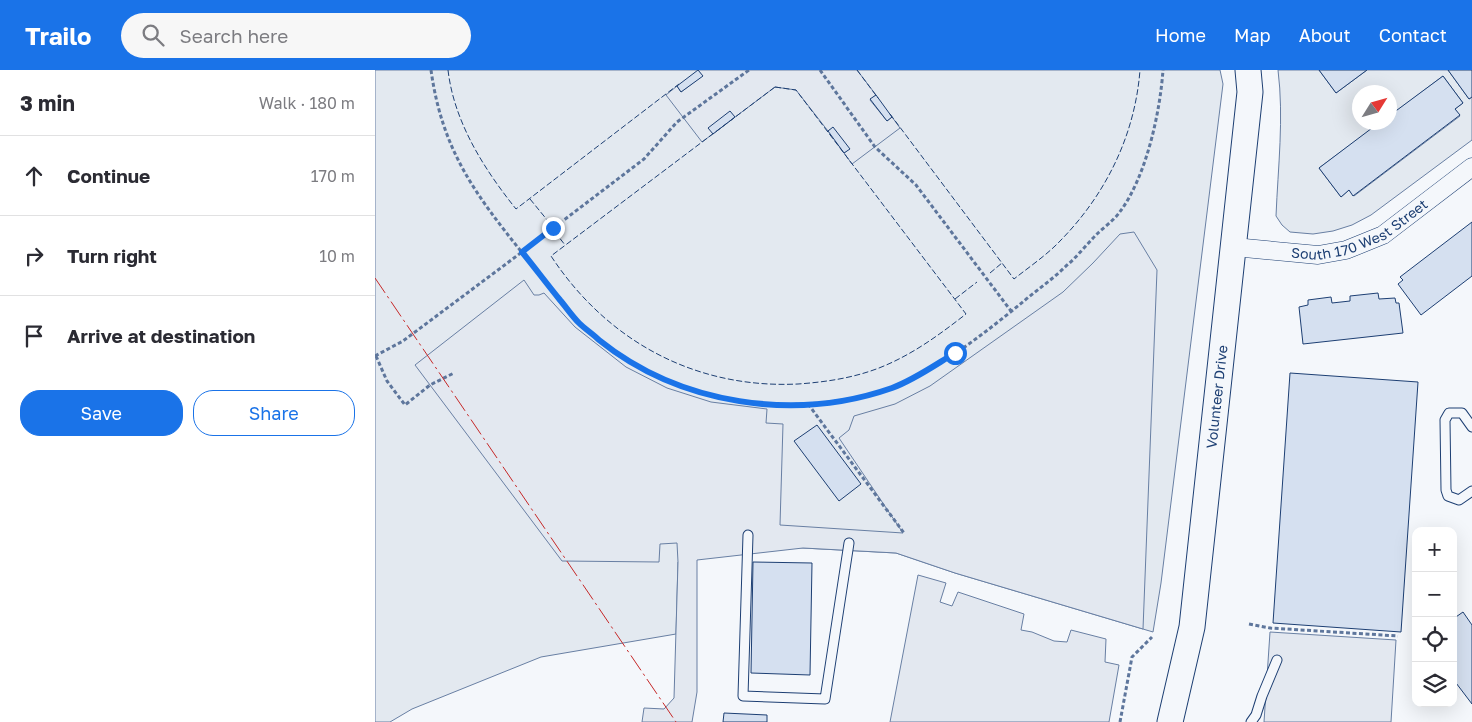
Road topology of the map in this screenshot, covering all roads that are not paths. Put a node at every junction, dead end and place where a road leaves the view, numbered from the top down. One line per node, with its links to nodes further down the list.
1 (1248, 70): 3 (street, Volunteer Drive)
2 (1472, 167): 3 (street, South 170 West Street)
3 (1233, 247): 9 (street, Volunteer Drive)
4 (1472, 428): 5 (lane)
5 (1472, 491)
6 (748, 535): 7 (lane)
7 (849, 543)
8 (1277, 660): 10 (lane)
9 (1170, 722)
10 (1251, 722)

